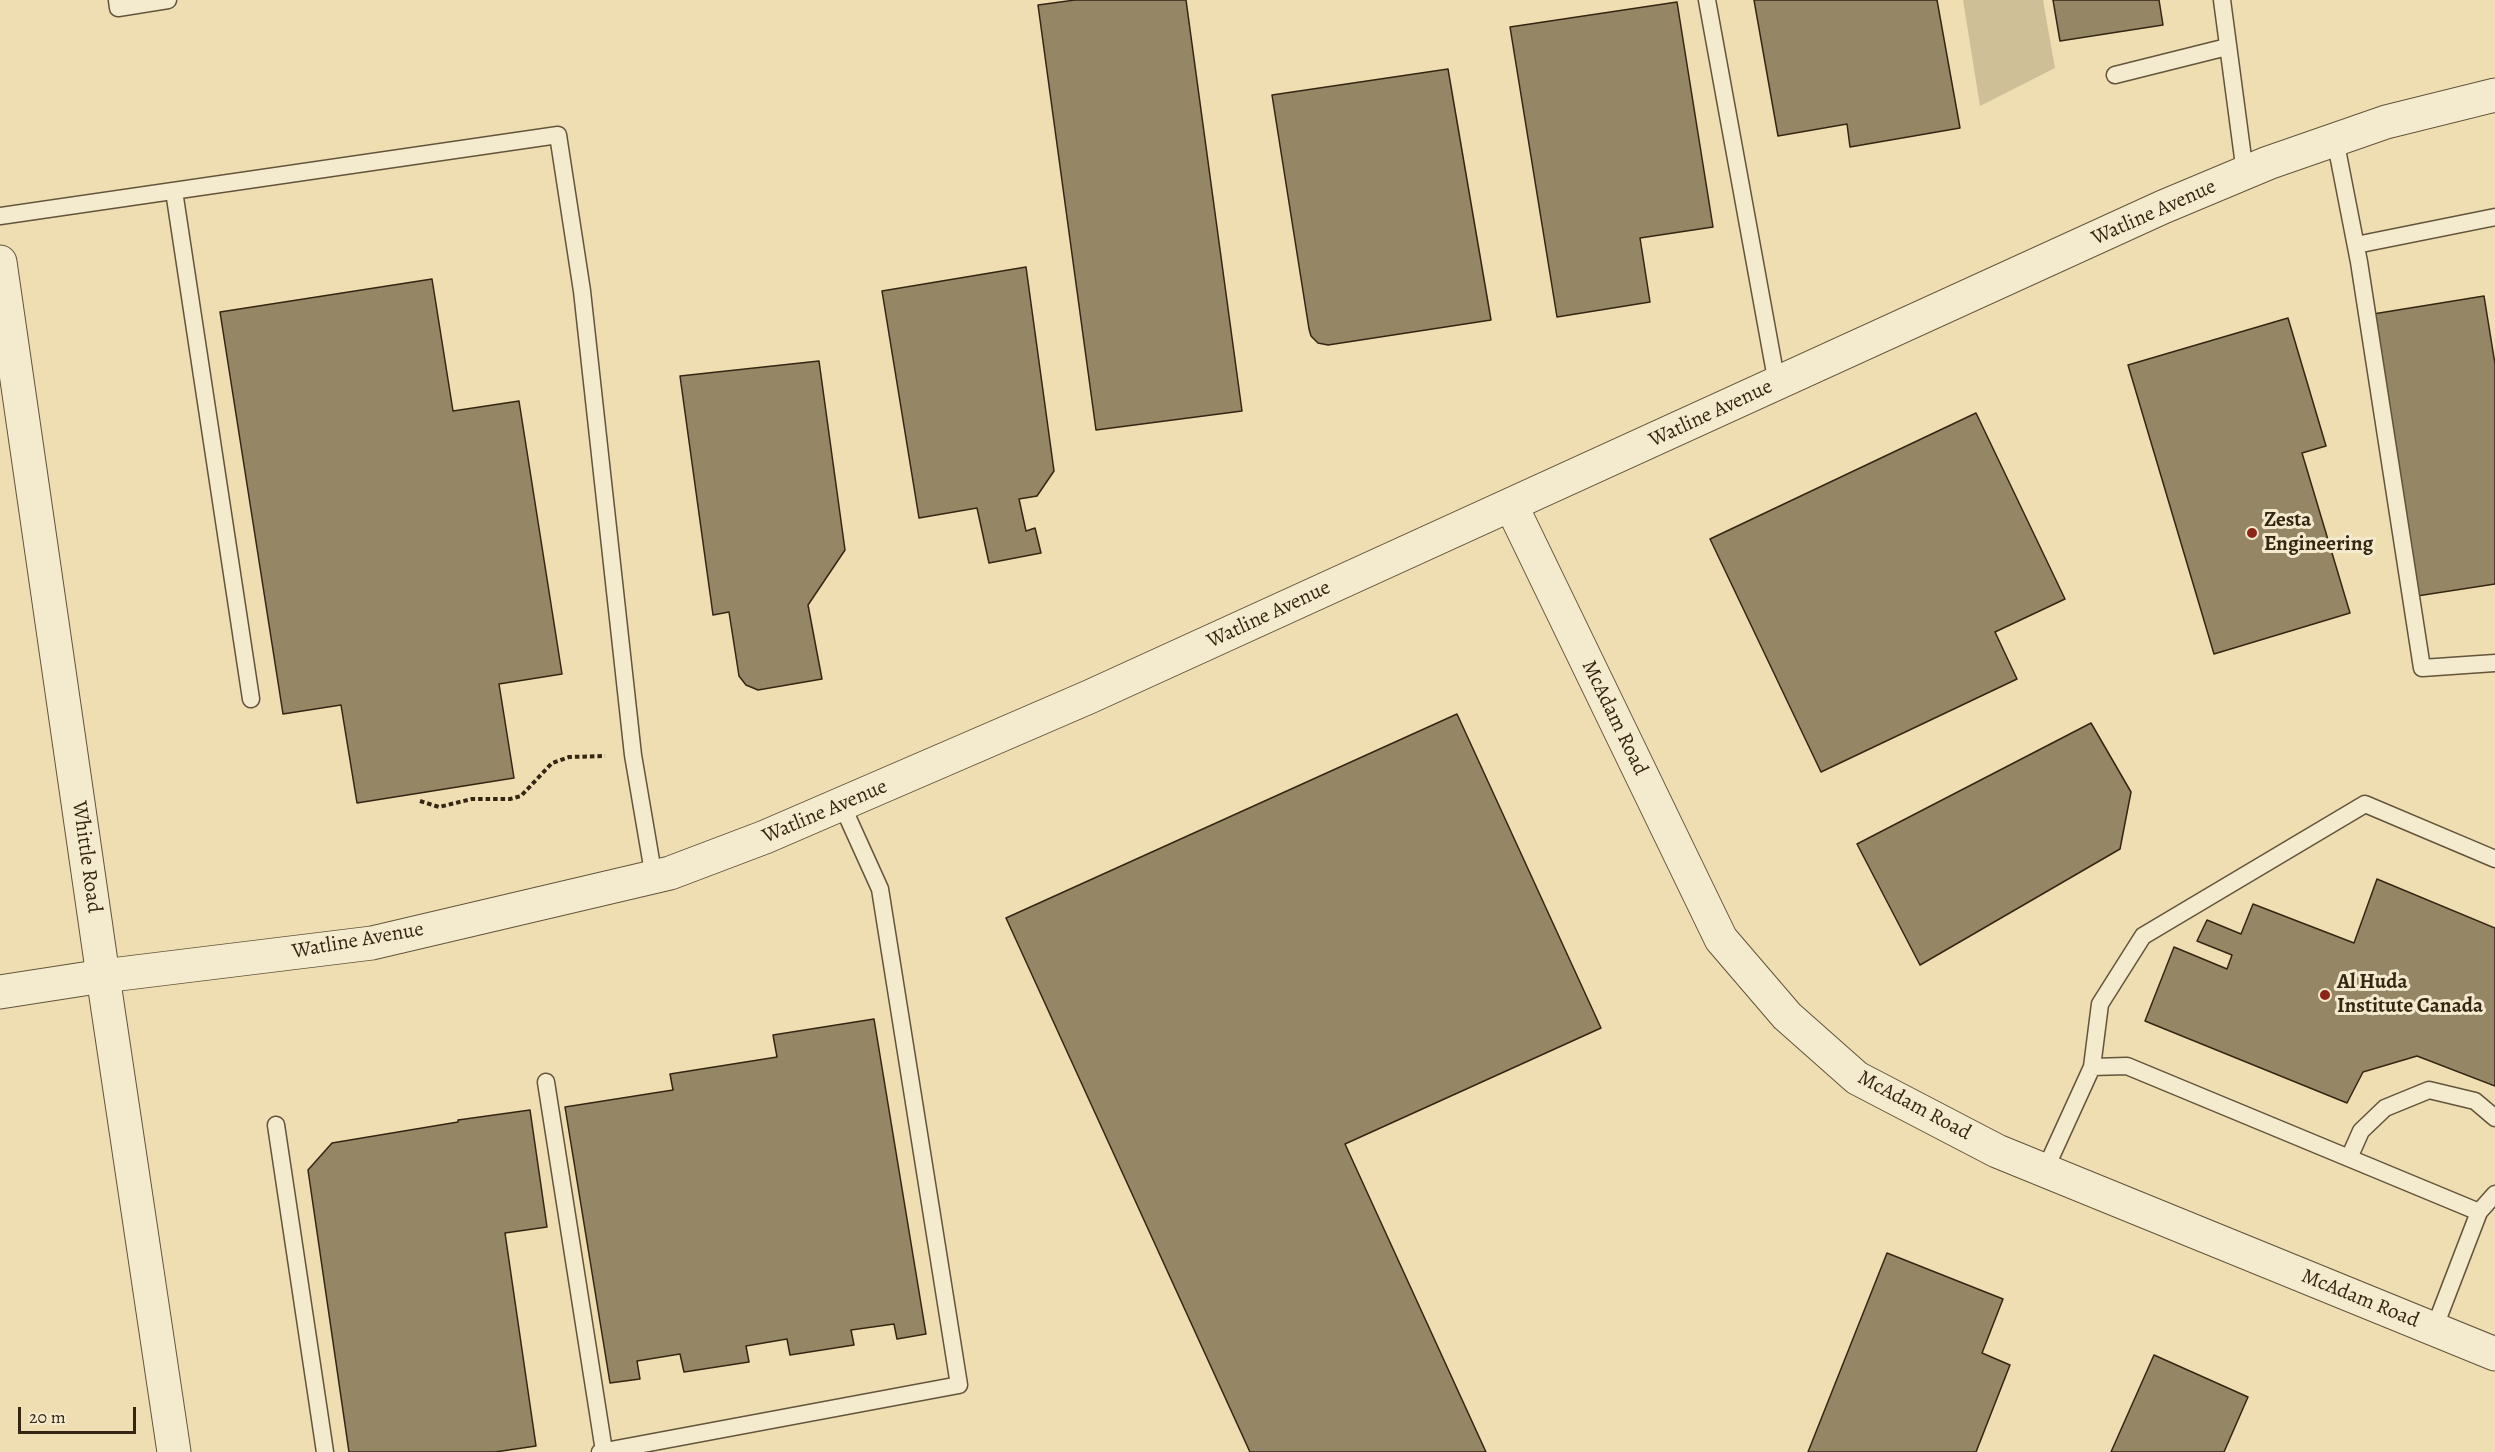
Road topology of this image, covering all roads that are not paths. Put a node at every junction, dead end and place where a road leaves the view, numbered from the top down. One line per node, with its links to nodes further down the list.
1 (117, 0): 2 (lane)
2 (168, 0)
3 (1707, 0): 15 (lane)
4 (2222, 0): 5 (lane)
5 (2227, 48): 6 (lane); 9 (lane)
6 (2115, 75)
7 (2495, 95): 8 (street, Watline Avenue)
8 (2335, 140): 9 (street, Watline Avenue); 13 (lane)
9 (2246, 173): 15 (street, Watline Avenue)
10 (174, 191): 11 (lane); 18 (lane); 21 (lane)
11 (0, 216)
12 (2495, 217): 13 (lane)
13 (2356, 246): 17 (lane)
14 (0, 262): 22 (street, Whittle Road)
15 (1777, 384): 16 (street, Watline Avenue)
16 (1511, 505): 19 (street, Watline Avenue); 29 (street, McAdam Road)
17 (2495, 663)
18 (251, 699)
19 (842, 805): 21 (street, Watline Avenue); 36 (lane)
20 (2493, 853): 24 (lane)
21 (654, 878): 22 (street, Watline Avenue)
22 (103, 976): 23 (street, Watline Avenue); 34 (street, Whittle Road)
23 (0, 992)
24 (2092, 1067): 28 (lane); 29 (lane)
25 (546, 1082): 36 (lane)
26 (2495, 1118): 28 (lane)
27 (276, 1125): 35 (lane)
28 (2349, 1158): 31 (lane)
29 (2045, 1170): 32 (street, McAdam Road)
30 (2495, 1194): 31 (lane)
31 (2479, 1212): 32 (lane)
32 (2434, 1329): 33 (street, McAdam Road)
33 (2495, 1354)
34 (174, 1452)
35 (325, 1452)
36 (602, 1452)

